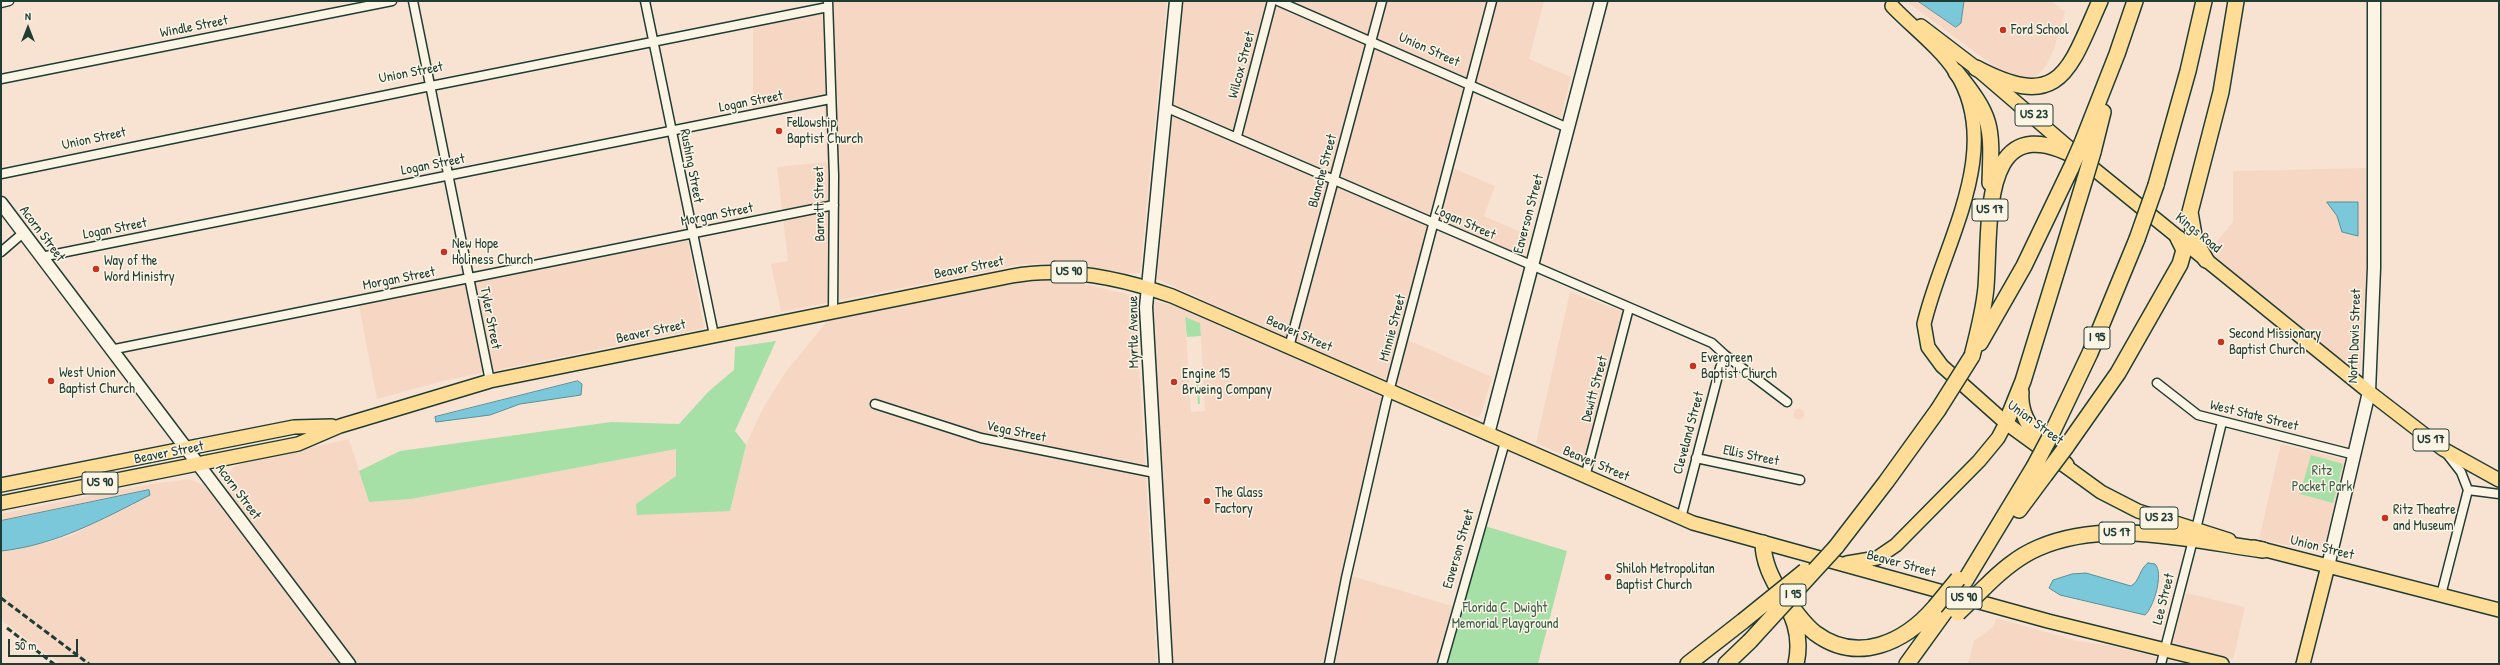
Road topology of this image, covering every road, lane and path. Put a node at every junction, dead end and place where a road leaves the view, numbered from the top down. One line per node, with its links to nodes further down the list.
1 (9, 1): 16 (street)
2 (392, 1): 23 (street, Windle Street)
3 (413, 1): 25 (street, Tyler Street)
4 (645, 1): 19 (street, Rushing Street)
5 (1176, 1): 27 (street, Myrtle Avenue)
6 (1272, 1): 30 (street, Wilcox Street)
7 (1278, 1): 20 (street, Union Street)
8 (1382, 1): 20 (street, Blanche Street)
9 (1492, 1): 24 (street, Minnie Street)
10 (2100, 1): 21 (highway)
11 (2135, 1): 31 (highway)
12 (2204, 1): 73 (highway, I 95, bridge)
13 (2236, 1): 44 (highway)
14 (2374, 1): 59 (street, North Davis Street)
15 (1599, 2): 28 (street, Eaverson Street)
16 (1, 3)
17 (828, 4): 19 (street, Union Street); 26 (street, Barnett Street)
18 (1888, 4): 21 (main road, Kings Road / US 23); 22 (main road, Union Street / US 23)
19 (654, 41): 25 (street, Union Street); 29 (street, Rushing Street)
20 (1371, 42): 24 (street, Union Street); 34 (street, Blanche Street)
21 (1976, 68): 31 (main road, Kings Road / US 23)
22 (1956, 72): 36 (highway); 63 (main road, Union Street / US 23)
23 (1, 79)
24 (1469, 85): 28 (street, Union Street); 38 (street, Minnie Street)
25 (430, 86): 32 (street, Union Street); 33 (street, Tyler Street)
26 (830, 99): 29 (street, Logan Street); 37 (street, Barnett Street)
27 (1165, 107): 30 (street, Logan Street); 47 (street, Myrtle Avenue)
28 (1568, 128): 45 (street, Eaverson Street)
29 (671, 131): 33 (street, Logan Street); 40 (street, Rushing Street)
30 (1237, 136): 34 (street, Logan Street)
31 (2088, 153): 36 (highway, US 17); 41 (main road, Kings Road / US 17); 54 (highway, I 95, bridge); 56 (highway, bridge)
32 (1, 174)
33 (448, 175): 43 (street, Logan Street); 46 (street, Tyler Street)
34 (1334, 179): 38 (street, Logan Street); 51 (street, Blanche Street)
35 (1, 204): 39 (street, Acorn Street)
36 (1990, 204): 54 (highway, US 17)
37 (834, 205): 40 (street, Morgan Street); 49 (street, Barnett Street)
38 (1434, 223): 45 (street, Logan Street); 58 (street, Minnie Street)
39 (23, 233): 42 (street); 43 (street, Acorn Street)
40 (691, 233): 46 (street, Morgan Street); 50 (street, Rushing Street)
41 (2178, 238): 44 (main road, Kings Road / US 17); 73 (highway, bridge)
42 (1, 252)
43 (41, 257): 52 (street, Acorn Street)
44 (2206, 260): 59 (main road, Kings Road / US 17)
45 (1531, 266): 48 (street, Logan Street); 65 (street, Eaverson Street)
46 (469, 278): 52 (street, Morgan Street); 55 (street, Tyler Street)
47 (1148, 288): 49 (main road, Beaver Street / US 90); 51 (main road, Beaver Street / US 90); 74 (street, Myrtle Avenue)
48 (1629, 308): 53 (street, Logan Street); 75 (street, Dewitt Street)
49 (833, 312): 50 (main road, Beaver Street / US 90)
50 (714, 335): 55 (main road, Beaver Street / US 90)
51 (1289, 347): 58 (main road, Beaver Street / US 90)
52 (110, 350): 67 (street, Acorn Street)
53 (1725, 355): 60 (street, Logan Street); 70 (street, Cleveland Street)
54 (1972, 356): 85 (highway, I 95, bridge)
55 (490, 381): 64 (main road, Beaver Street / US 90)
56 (2023, 381): 63 (highway); 72 (highway)
57 (2157, 383): 62 (street, West State Street)
58 (1389, 391): 65 (main road, Beaver Street / US 90); 98 (street, Minnie Street)
59 (2369, 392): 68 (main road, Kings Road / US 17); 69 (street, North Davis Street)
60 (1787, 402)
61 (875, 404): 74 (street, Vega Street)
62 (2222, 422): 69 (street, West State Street); 83 (street, Lee Street)
63 (2006, 423): 72 (main road, Union Street / US 23); 87 (main road)
64 (340, 426): 67 (main road, Beaver Street / US 90); 71 (main road, Beaver Street / US 90)
65 (1488, 434): 66 (main road, Beaver Street / US 90)
66 (1504, 442): 75 (main road, Beaver Street / US 90); 99 (street, Eaverson Street)
67 (184, 449): 71 (street, Acorn Street); 78 (main road, Beaver Street / US 90)
68 (2444, 449): 77 (main road, Kings Road / US 17); 79 (street)
69 (2355, 455): 88 (street, North Davis Street)
70 (1696, 458): 76 (street, Ellis Street); 82 (street, Cleveland Street)
71 (198, 464): 81 (main road, Beaver Street / US 90); 96 (street, Acorn Street)
72 (2066, 465): 83 (main road, Union Street / US 23)
73 (2040, 471): 89 (highway); 89 (highway, I 95)
74 (1155, 473): 97 (street, Myrtle Avenue)
75 (1586, 477): 82 (main road, Beaver Street / US 90)
76 (1800, 480)
77 (2499, 480)
78 (1, 485)
79 (2468, 490): 80 (street); 91 (street)
80 (2499, 494)
81 (1, 503)
82 (1680, 518): 84 (main road, Beaver Street / US 90)
83 (2194, 535): 86 (highway, US 17); 92 (highway, US 17, bridge); 94 (street, Lee Street)
84 (1763, 543): 87 (main road, Beaver Street / US 90); 90 (highway)
85 (1836, 547): 100 (highway, bridge); 101 (highway, I 95, bridge)
86 (2263, 550): 88 (main road, Union Street / US 17)
87 (1836, 563): 94 (main road, Beaver Street / US 90)
88 (2328, 566): 91 (main road, Union Street / US 17); 105 (main road, North Davis Street)
89 (1962, 580): 92 (highway, bridge)
90 (1782, 593): 92 (highway); 102 (highway)
91 (2441, 595): 93 (main road, Union Street / US 17)
92 (1946, 610): 95 (highway)
93 (2499, 610)
94 (2165, 650): 103 (street, Lee Street); 104 (main road, Beaver Street / US 90)
95 (1910, 660)
96 (349, 664)
97 (1166, 664)
98 (1329, 664)
99 (1442, 664)
100 (1688, 664)
101 (1726, 664)
102 (1796, 664)
103 (2161, 664)
104 (2222, 664)
105 (2303, 664)

